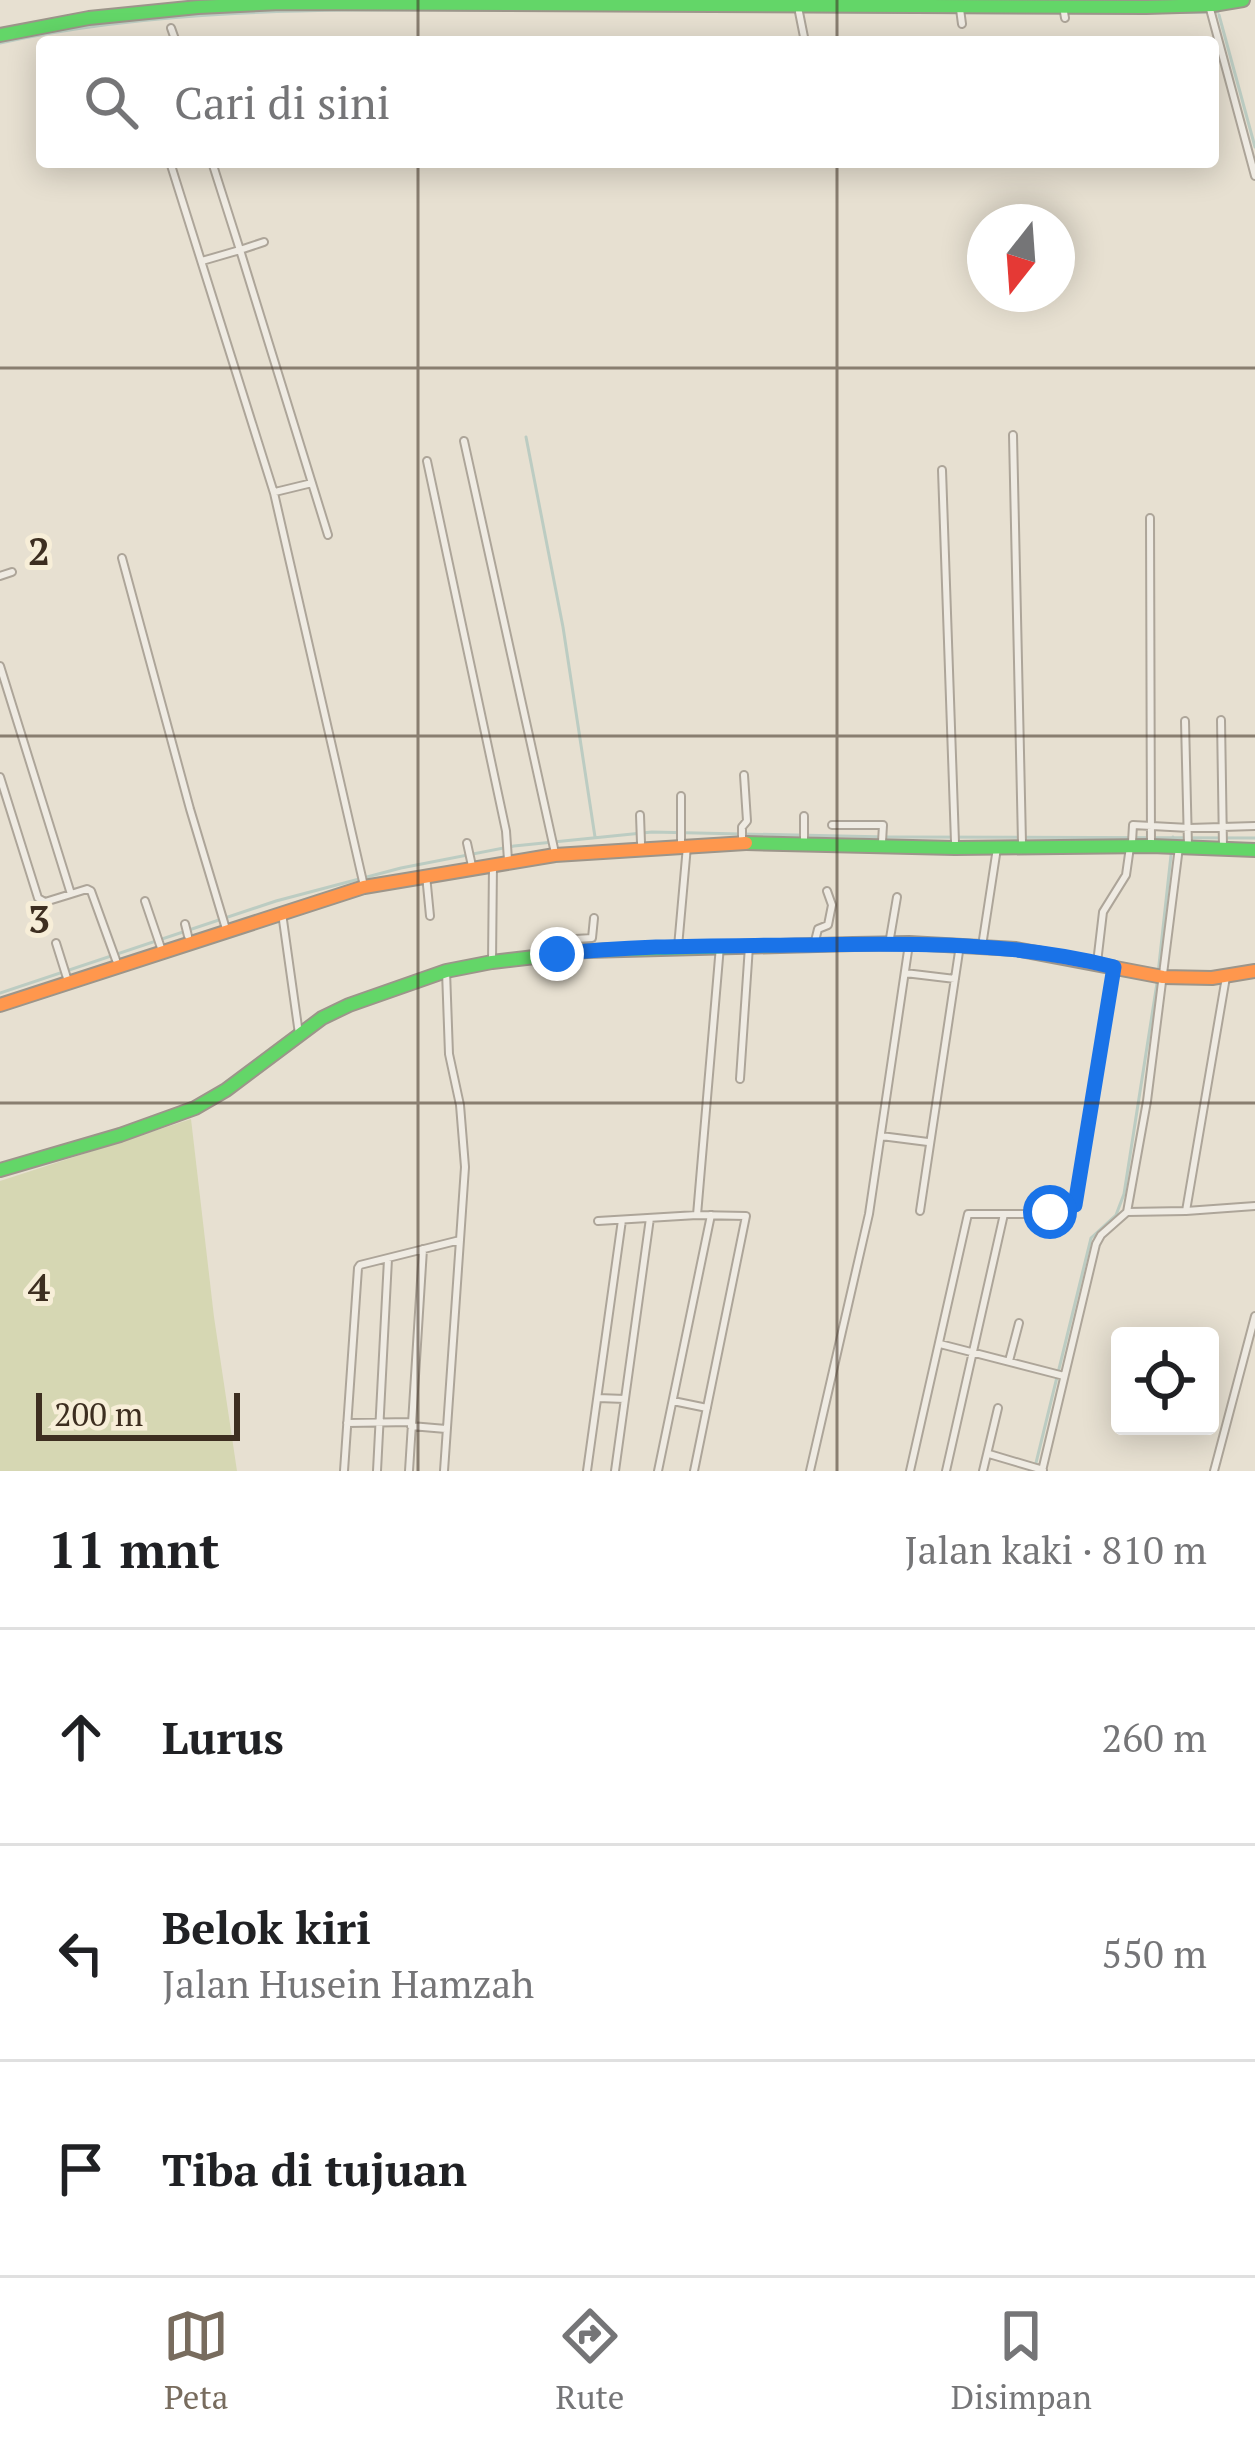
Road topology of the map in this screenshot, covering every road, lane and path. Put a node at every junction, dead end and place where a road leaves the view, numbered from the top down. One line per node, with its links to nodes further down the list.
1 (1243, 0): 3 (street)
2 (1145, 3): 3 (street); 4 (street)
3 (1212, 7): 11 (street)
4 (798, 12): 6 (street); 8 (street)
5 (171, 28): 7 (street)
6 (0, 35)
7 (174, 36)
8 (804, 36)
9 (172, 168): 14 (street)
10 (214, 168): 13 (street)
11 (1254, 169)
12 (264, 242): 13 (street)
13 (240, 250): 14 (street); 19 (street)
14 (202, 261): 20 (street)
15 (1013, 435): 41 (street)
16 (464, 441): 50 (street)
17 (427, 461): 53 (street)
18 (942, 470): 45 (street)
19 (312, 483): 20 (street); 22 (street)
20 (274, 493): 56 (street)
21 (1150, 518): 36 (street)
22 (328, 535)
23 (122, 558): 64 (street)
24 (12, 572): 25 (street)
25 (0, 576)
26 (0, 666): 58 (street)
27 (1221, 720): 42 (street)
28 (1185, 721): 37 (street)
29 (744, 775): 38 (street)
30 (0, 777): 58 (street)
31 (681, 796): 44 (street)
32 (640, 815): 43 (street)
33 (804, 816): 39 (street)
34 (832, 825): 40 (street)
35 (1255, 826): 42 (street)
36 (1153, 827): 37 (street); 46 (street); 48 (street)
37 (1189, 828): 42 (street); 49 (street)
38 (742, 836): 39 (street); 44 (street)
39 (804, 837): 40 (street)
40 (883, 839): 45 (street)
41 (1022, 839): 46 (street); 51 (street)
42 (1222, 839): 49 (street); 52 (street)
43 (641, 840): 44 (street); 50 (street)
44 (682, 840): 74 (street)
45 (954, 840): 51 (street)
46 (1132, 841): 48 (street); 78 (street)
47 (467, 843): 54 (street)
48 (1151, 846): 49 (street)
49 (1181, 847): 84 (street)
50 (554, 848): 53 (street)
51 (997, 848): 73 (street)
52 (1255, 850)
53 (503, 862): 54 (street); 77 (street)
54 (472, 867): 55 (street)
55 (426, 875): 56 (street); 62 (street)
56 (363, 881): 61 (street)
57 (827, 891): 69 (street)
58 (71, 895): 76 (street)
59 (897, 897): 68 (street)
60 (145, 901): 67 (street)
61 (282, 913): 64 (street); 88 (street)
62 (430, 916)
63 (594, 918): 75 (street)
64 (226, 929): 67 (street)
65 (56, 943): 83 (street)
66 (909, 943): 68 (street); 70 (street); 82 (street)
67 (159, 944): 76 (street)
68 (889, 944): 69 (street)
69 (814, 945): 72 (street)
70 (960, 945): 73 (street); 86 (street)
71 (720, 946): 72 (street); 74 (street); 98 (street)
72 (749, 946): 89 (street)
73 (982, 946): 78 (street)
74 (678, 947): 75 (street)
75 (557, 954): 77 (street)
76 (115, 958): 83 (street)
77 (492, 962): 80 (street)
78 (1097, 963): 79 (street)
79 (1114, 967): 84 (street); 97 (street)
80 (446, 971): 88 (street); 103 (street)
81 (1255, 971): 85 (street)
82 (904, 973): 86 (street); 90 (street)
83 (66, 975): 87 (street)
84 (1160, 976): 85 (street); 96 (street)
85 (1226, 977): 95 (street)
86 (955, 979): 91 (street)
87 (0, 1005)
88 (299, 1034): 92 (street)
89 (740, 1078)
90 (881, 1136): 91 (street); 131 (street)
91 (928, 1142): 94 (street)
92 (0, 1170)
93 (1255, 1206): 95 (street)
94 (920, 1211)
95 (1186, 1211): 96 (street)
96 (1127, 1212): 111 (street)
97 (1004, 1214): 108 (street); 109 (street)
98 (698, 1215): 99 (street); 100 (street)
99 (711, 1215): 114 (street); 115 (street)
100 (650, 1218): 101 (street); 113 (street)
101 (622, 1220): 102 (street); 112 (street)
102 (598, 1221)
103 (460, 1240): 104 (street); 120 (street)
104 (423, 1249): 105 (street); 119 (street)
105 (388, 1258): 117 (street); 118 (street)
106 (1255, 1316): 135 (street)
107 (1018, 1323): 110 (street)
108 (940, 1344): 109 (street); 132 (street)
109 (975, 1352): 110 (street); 133 (street)
110 (1009, 1361): 111 (street)
111 (1060, 1375): 122 (street)
112 (597, 1397): 113 (street); 127 (street)
113 (625, 1399): 128 (street)
114 (673, 1402): 115 (street); 129 (street)
115 (706, 1408): 130 (street)
116 (998, 1408): 121 (street)
117 (347, 1423): 118 (street); 123 (street)
118 (379, 1423): 119 (street); 124 (street)
119 (411, 1424): 120 (street); 125 (street)
120 (446, 1429): 126 (street)
121 (988, 1454): 122 (street); 134 (street)
122 (1040, 1469)
123 (344, 1471)
124 (377, 1471)
125 (409, 1471)
126 (444, 1471)
127 (587, 1471)
128 (615, 1471)
129 (658, 1471)
130 (694, 1471)
131 (810, 1471)
132 (910, 1471)
133 (946, 1471)
134 (983, 1471)
135 (1214, 1471)

